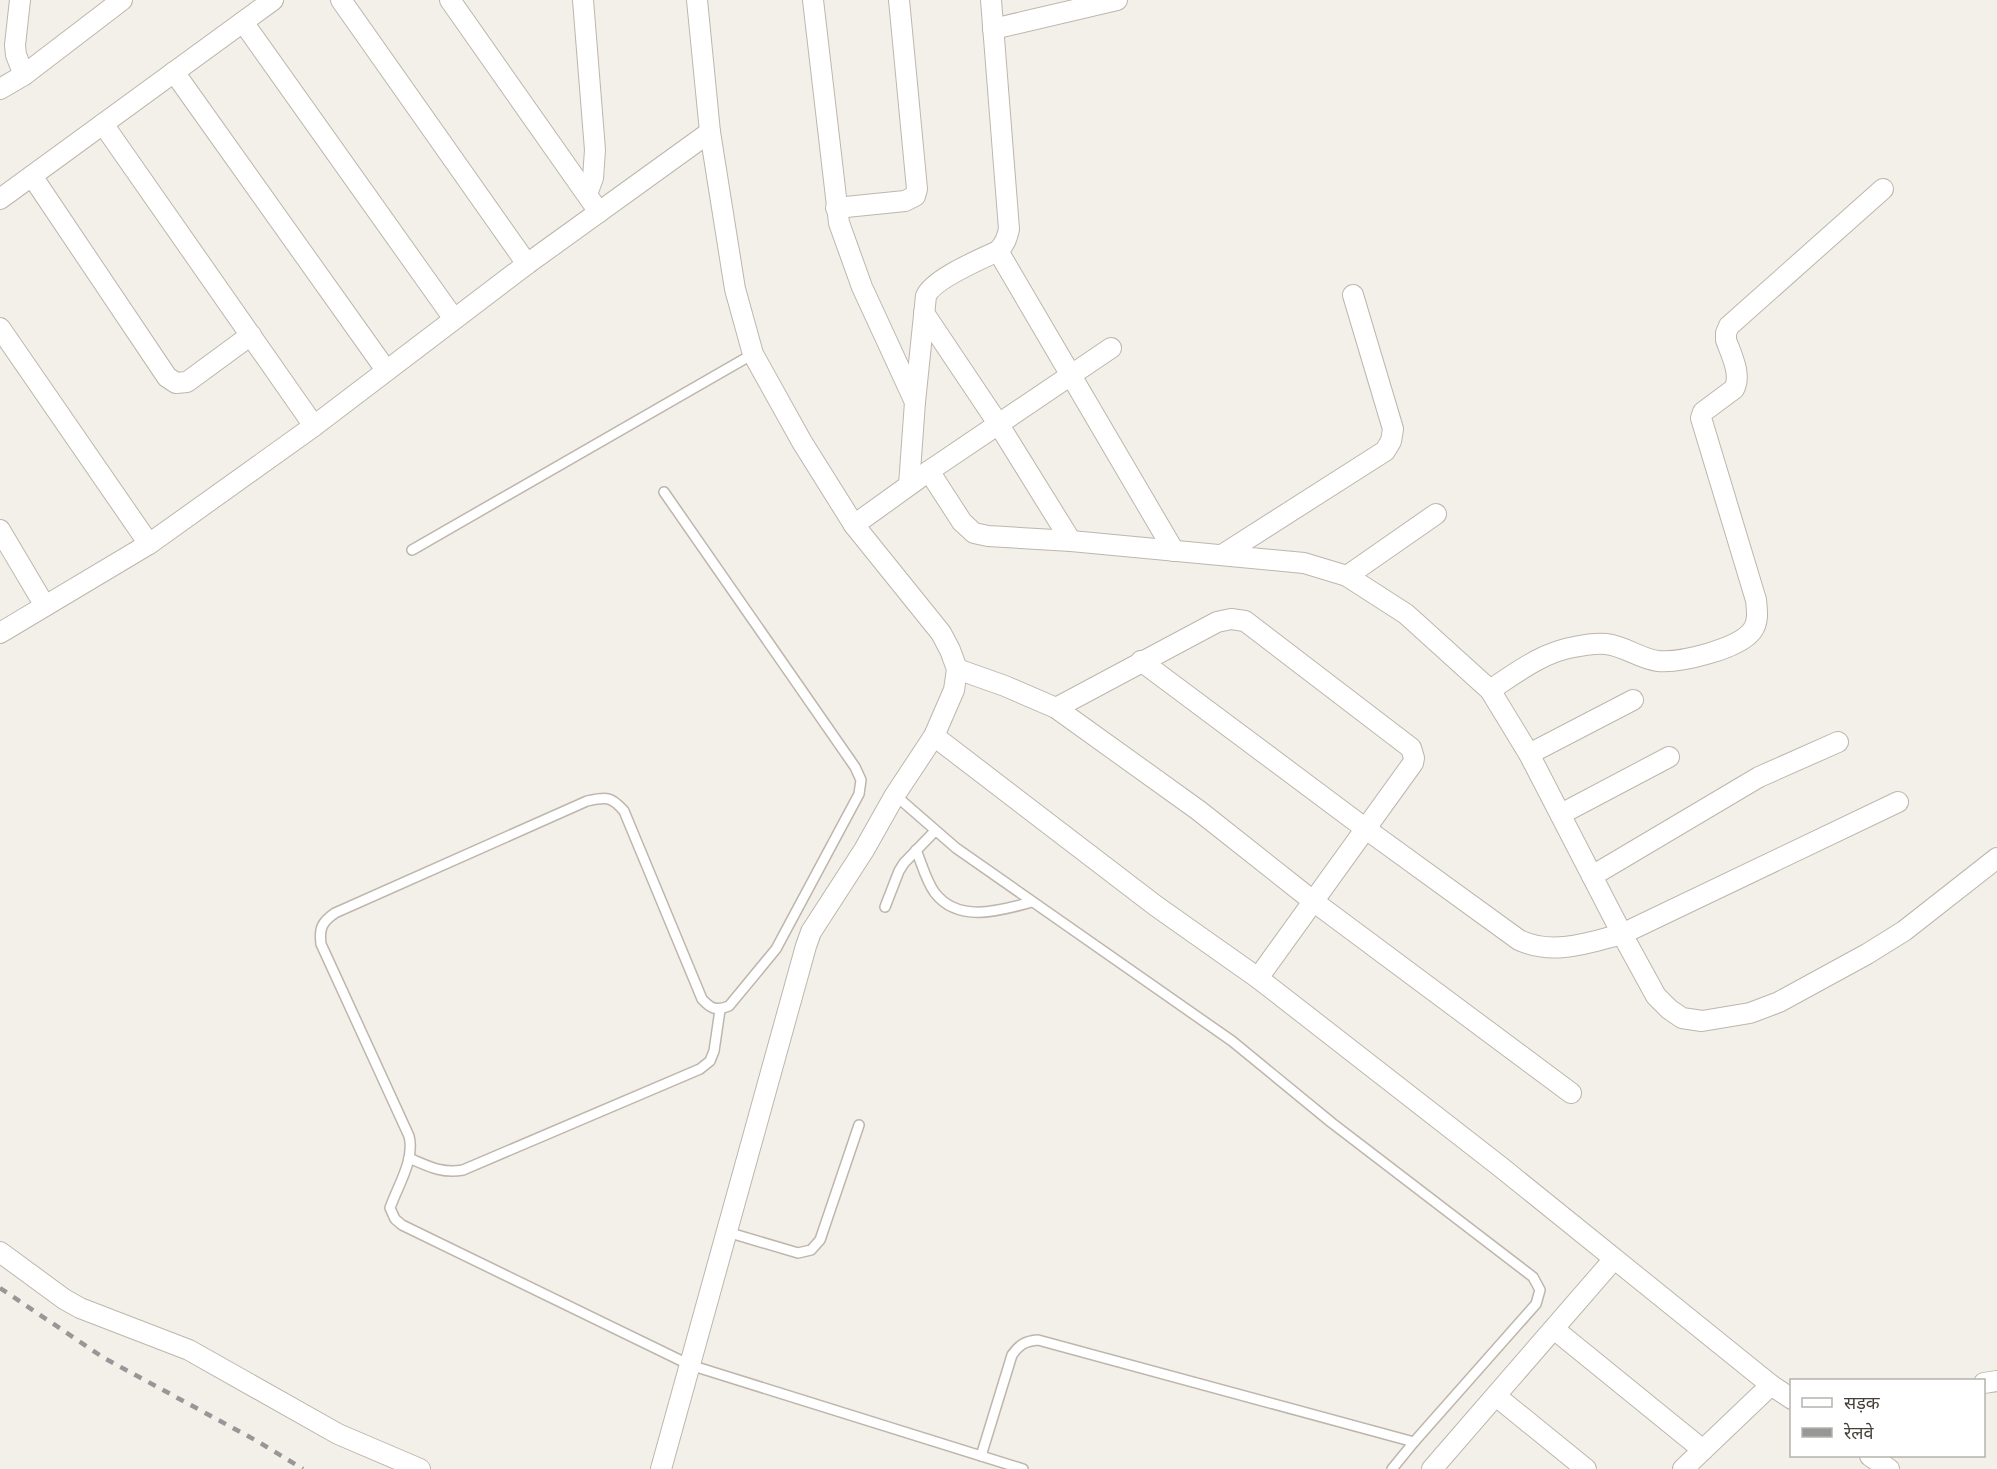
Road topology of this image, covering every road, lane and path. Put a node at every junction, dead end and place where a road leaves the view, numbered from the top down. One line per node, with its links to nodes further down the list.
1 (20, 0): 12 (street)
2 (273, 0): 13 (street)
3 (341, 0): 27 (street)
4 (450, 0): 22 (street)
5 (583, 0): 22 (street)
6 (697, 0): 19 (street)
7 (813, 0): 24 (street)
8 (899, 0): 24 (street)
9 (991, 0): 14 (street)
10 (1117, 0): 14 (street)
11 (112, 4): 16 (street)
12 (9, 17): 16 (street)
13 (243, 22): 15 (street); 30 (street)
14 (993, 29): 26 (street)
15 (174, 72): 18 (street); 35 (street)
16 (24, 75): 17 (street)
17 (0, 89)
18 (103, 124): 20 (street); 32 (street)
19 (710, 132): 25 (street); 34 (street)
20 (32, 176): 23 (street); 32 (street)
21 (1883, 189): 56 (street)
22 (586, 194): 25 (street)
23 (0, 199)
24 (836, 208): 37 (street)
25 (598, 212): 27 (street)
26 (998, 250): 29 (street); 36 (street)
27 (527, 264): 30 (street)
28 (1353, 295): 50 (street)
29 (924, 313): 37 (street); 38 (street)
30 (454, 319): 35 (street)
31 (0, 328): 47 (street)
32 (251, 335): 39 (street)
33 (1111, 348): 36 (street)
34 (753, 354): 44 (street); 48 (lane)
35 (386, 370): 39 (street)
36 (1072, 375): 38 (street); 49 (street)
37 (915, 402): 41 (street)
38 (999, 425): 40 (street); 46 (street)
39 (314, 426): 47 (street)
40 (929, 471): 41 (street); 46 (street)
41 (909, 485): 44 (street)
42 (664, 492): 76 (lane)
43 (1436, 514): 51 (street)
44 (866, 517): 55 (street)
45 (0, 530): 52 (street)
46 (1071, 541): 49 (street)
47 (149, 544): 52 (street)
48 (412, 550)
49 (1174, 550): 50 (street)
50 (1222, 555): 51 (street)
51 (1347, 576): 56 (street)
52 (45, 606): 53 (street)
53 (0, 633)
54 (1141, 661): 58 (street); 66 (street); 66 (street)
55 (957, 669): 58 (street); 59 (street)
56 (1490, 690): 61 (street)
57 (1633, 700): 61 (street)
58 (1056, 708): 71 (street)
59 (934, 736): 63 (street); 75 (street)
60 (1838, 742): 70 (street)
61 (1529, 754): 65 (street)
62 (1669, 757): 65 (street)
63 (895, 795): 67 (lane); 80 (street)
64 (1898, 802): 74 (street)
65 (1561, 814): 70 (street)
66 (1366, 829): 71 (street); 74 (street)
67 (935, 831): 68 (lane); 72 (lane)
68 (916, 850): 72 (lane); 73 (lane)
69 (1997, 858): 74 (street)
70 (1592, 876): 74 (street)
71 (1312, 901): 75 (street); 77 (street)
72 (1032, 902): 88 (lane)
73 (885, 907)
74 (1622, 934)
75 (1258, 978): 82 (street)
76 (720, 1010): 79 (lane); 79 (lane)
77 (1571, 1093)
78 (859, 1125): 80 (lane)
79 (410, 1158): 84 (lane)
80 (727, 1232): 84 (street)
81 (0, 1252): 93 (street)
82 (1614, 1259): 83 (street); 85 (street)
83 (1554, 1329): 86 (street); 89 (street)
84 (690, 1365): 90 (lane); 94 (street)
85 (1771, 1385): 87 (street); 89 (street)
86 (1496, 1396): 92 (street); 97 (street)
87 (1790, 1399)
88 (1414, 1442): 90 (lane); 96 (lane)
89 (1703, 1450): 98 (street)
90 (981, 1456): 95 (lane)
91 (1873, 1457): 99 (street)
92 (1440, 1467)
93 (420, 1469)
94 (661, 1469)
95 (1023, 1469)
96 (1392, 1469)
97 (1586, 1469)
98 (1683, 1469)
99 (1889, 1469)

